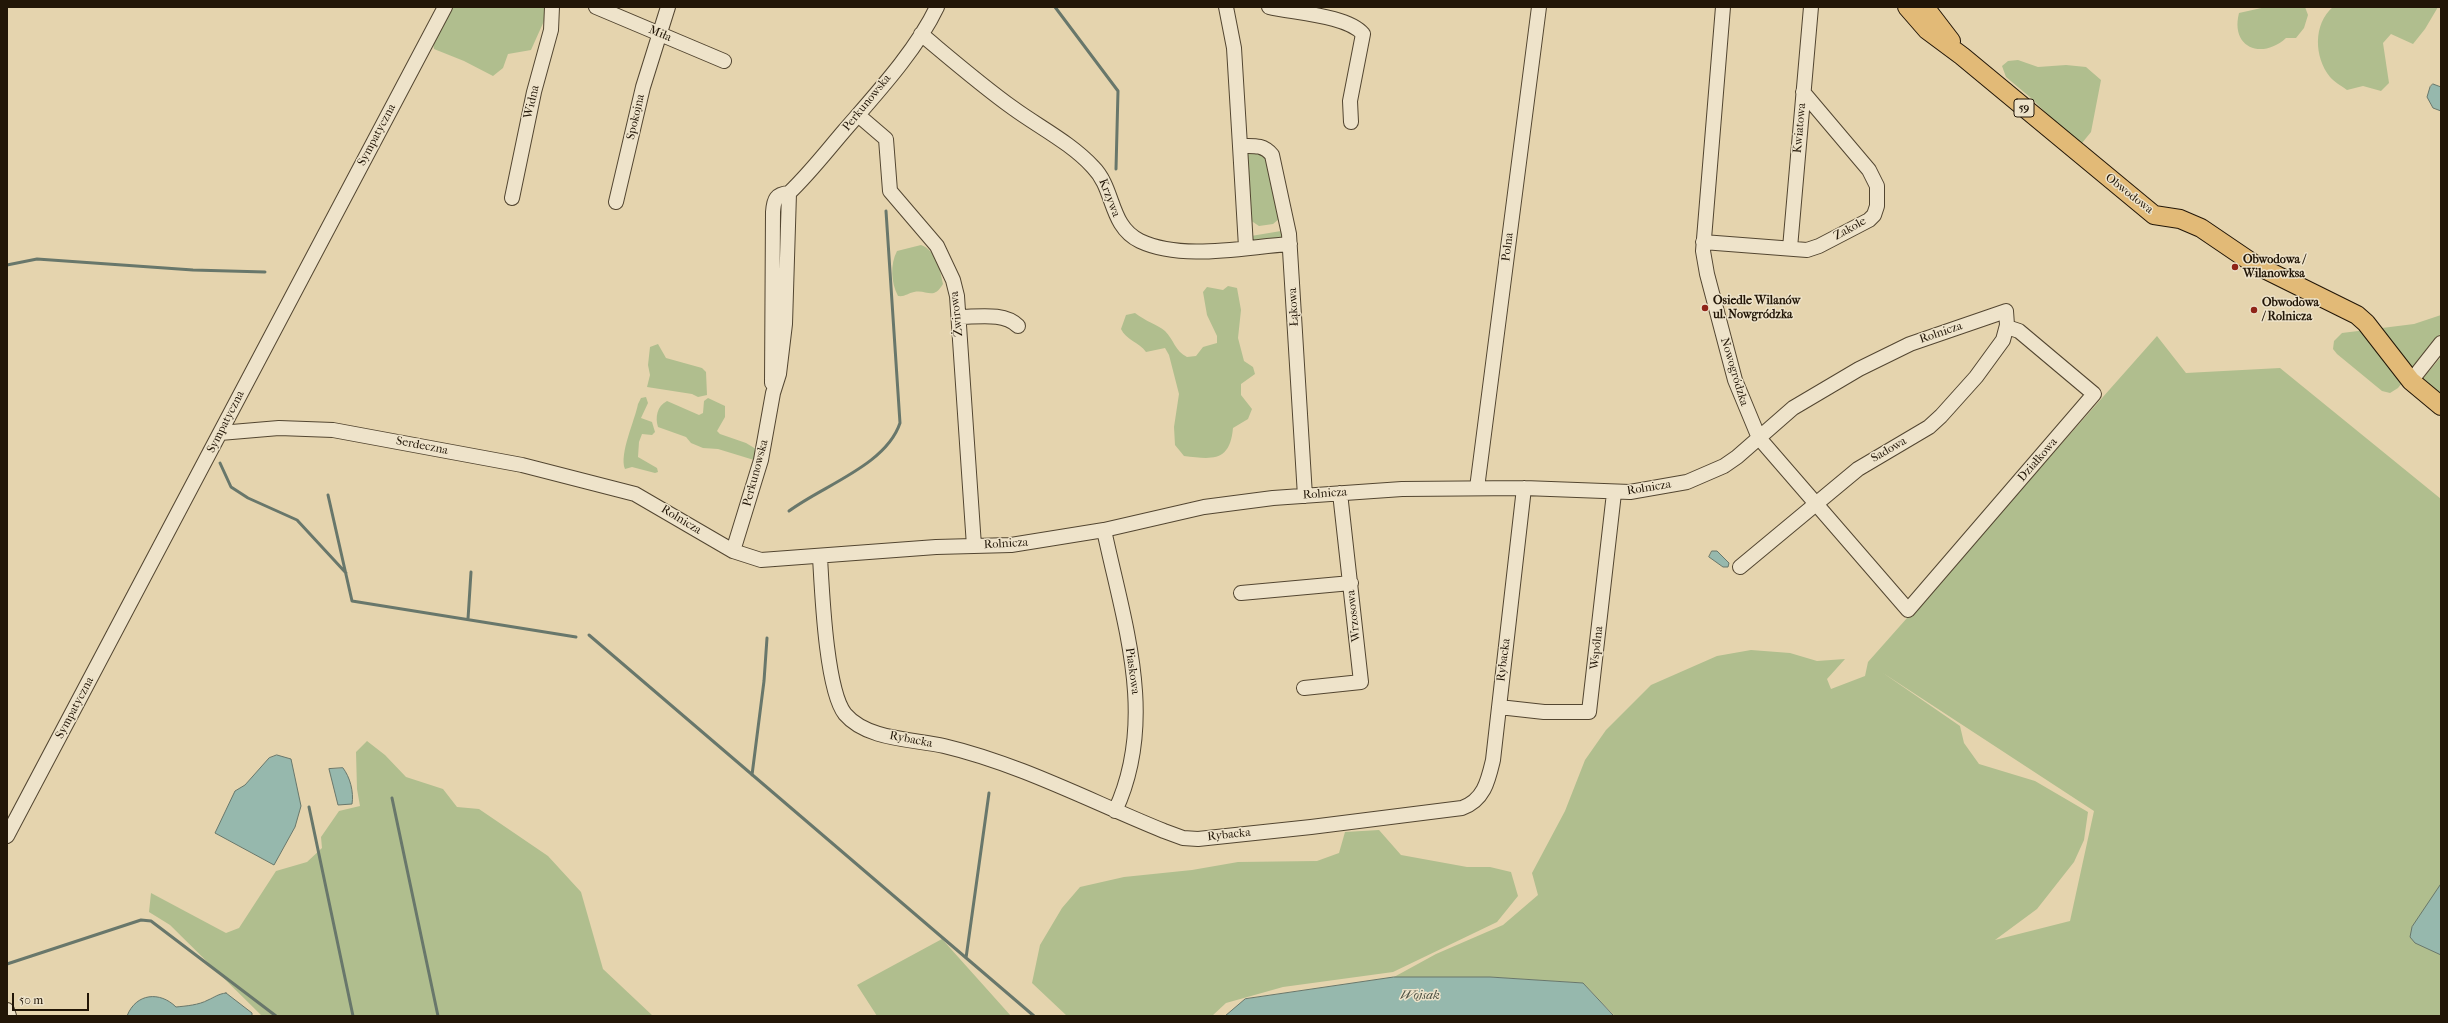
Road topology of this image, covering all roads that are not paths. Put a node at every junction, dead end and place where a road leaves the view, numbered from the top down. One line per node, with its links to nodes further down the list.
1 (446, 7): 34 (street, Sympatyczna)
2 (552, 7): 21 (street, Widna)
3 (596, 7): 13 (street, Miła)
4 (668, 7): 13 (street, Spokojna)
5 (937, 7): 14 (street, Perkunowska)
6 (1226, 7): 20 (street)
7 (1270, 7): 19 (street)
8 (1539, 7): 36 (street, Polna)
9 (1723, 7): 23 (street, Nowogródzka)
10 (1811, 7): 17 (street, Kwiatowa)
11 (1907, 7): 15 (main road, Obwodowa / 59)
12 (1925, 7): 15 (main road, Obwodowa / 59)
13 (659, 33): 16 (street, Miła); 22 (street, Spokojna)
14 (921, 34): 18 (street, Perkunowska); 25 (street, Krzywa)
15 (1962, 56): 32 (main road, Obwodowa / 59)
16 (724, 61)
17 (1803, 92): 26 (street, Kwiatowa); 26 (street, Zakole)
18 (858, 115): 28 (street, Żwirowa); 45 (street, Perkunowska)
19 (1350, 122)
20 (1240, 146): 24 (street, Łąkowa); 25 (street)
21 (512, 198)
22 (616, 202)
23 (1703, 242): 26 (street, Zakole); 35 (street, Nowogródzka)
24 (1290, 244): 25 (street, Krzywa); 41 (street, Łąkowa)
25 (1246, 247)
26 (1790, 248)
27 (2006, 311): 30 (street, Sadowa); 35 (street, Rolnicza)
28 (959, 317): 29 (street); 44 (street, Żwirowa)
29 (1018, 326)
30 (2007, 327): 42 (street, Sadowa); 50 (street, Działkowa)
31 (2441, 343): 32 (street)
32 (2411, 381): 33 (main road, Obwodowa / 59)
33 (2441, 406)
34 (220, 433): 38 (street, Serdeczna); 54 (street, Sympatyczna)
35 (1759, 438): 40 (street, Rolnicza); 42 (street, Nowogródzka)
36 (1477, 488): 37 (street, Rolnicza); 39 (street, Rolnicza)
37 (1524, 488): 40 (street, Rolnicza); 52 (street, Rybacka)
38 (620, 489): 45 (street, Rolnicza)
39 (1340, 493): 41 (street, Rolnicza); 48 (street, Wrzosowa)
40 (1614, 493): 52 (street, Wspólna)
41 (1305, 496): 43 (street, Rolnicza)
42 (1815, 504): 47 (street, Sadowa); 50 (street, Nowogródzka)
43 (1104, 530): 44 (street, Rolnicza); 53 (street, Piaskowa)
44 (974, 546): 46 (street, Rolnicza)
45 (733, 551): 46 (street, Rolnicza)
46 (820, 557): 53 (street, Rybacka)
47 (1740, 567)
48 (1351, 583): 49 (street); 51 (street, Wrzosowa)
49 (1241, 593)
50 (1908, 610)
51 (1304, 688)
52 (1499, 707): 53 (street, Rybacka)
53 (1115, 811)
54 (7, 836)
55 (7, 1010): 56 (street)
56 (9, 1016)

